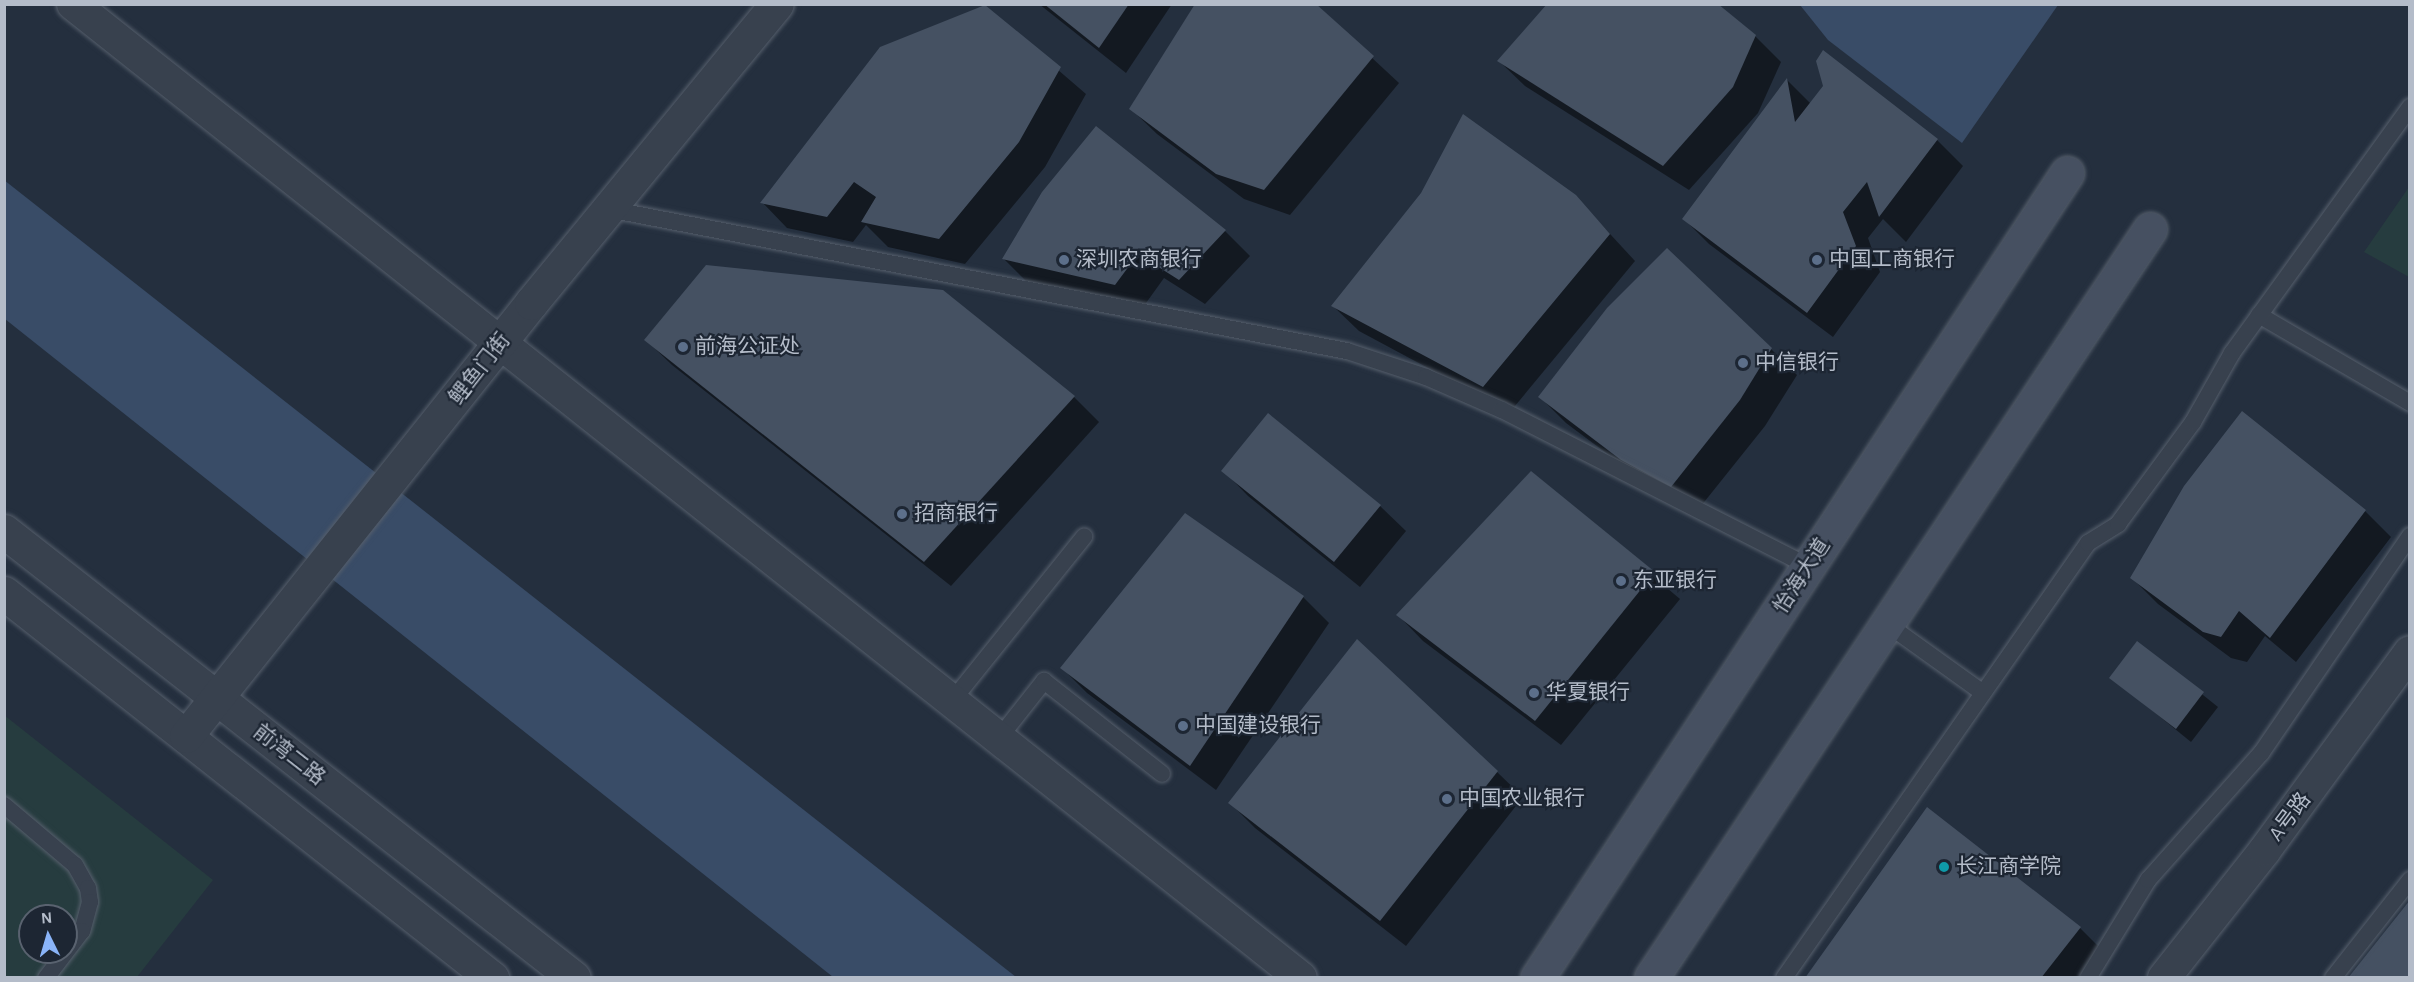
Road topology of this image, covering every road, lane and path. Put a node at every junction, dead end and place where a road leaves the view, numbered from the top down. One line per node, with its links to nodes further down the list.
1 (73, 4): 8 (street)
2 (777, 4): 5 (street, 鲤鱼门街)
3 (2409, 106): 7 (lane)
4 (2067, 173): 13 (main road, 怡海大道)
5 (608, 208): 8 (street, 鲤鱼门街); 13 (lane)
6 (2150, 229): 15 (main road)
7 (2259, 315): 9 (lane); 17 (lane)
8 (500, 343): 18 (street, 鲤鱼门街); 19 (street)
9 (2409, 403)
10 (4, 531): 18 (street, 前湾二路)
11 (2409, 536): 32 (lane)
12 (1084, 537): 19 (lane)
13 (1808, 566): 29 (main road, 怡海大道)
14 (4, 593): 20 (street)
15 (1887, 624): 17 (lane); 30 (main road)
16 (2409, 652): 33 (street, A号路)
17 (1983, 693): 31 (lane)
18 (216, 698): 20 (street, 鲤鱼门街); 27 (street, 前湾二路)
19 (952, 701): 21 (street)
20 (186, 736): 26 (street)
21 (999, 738): 22 (lane); 28 (street)
22 (1162, 774)
23 (4, 805): 25 (lane)
24 (2409, 880): 34 (lane)
25 (46, 978)
26 (492, 978)
27 (574, 978)
28 (1301, 978)
29 (1537, 978)
30 (1651, 978)
31 (1784, 978)
32 (2088, 978)
33 (2164, 978)
34 (2333, 978)

